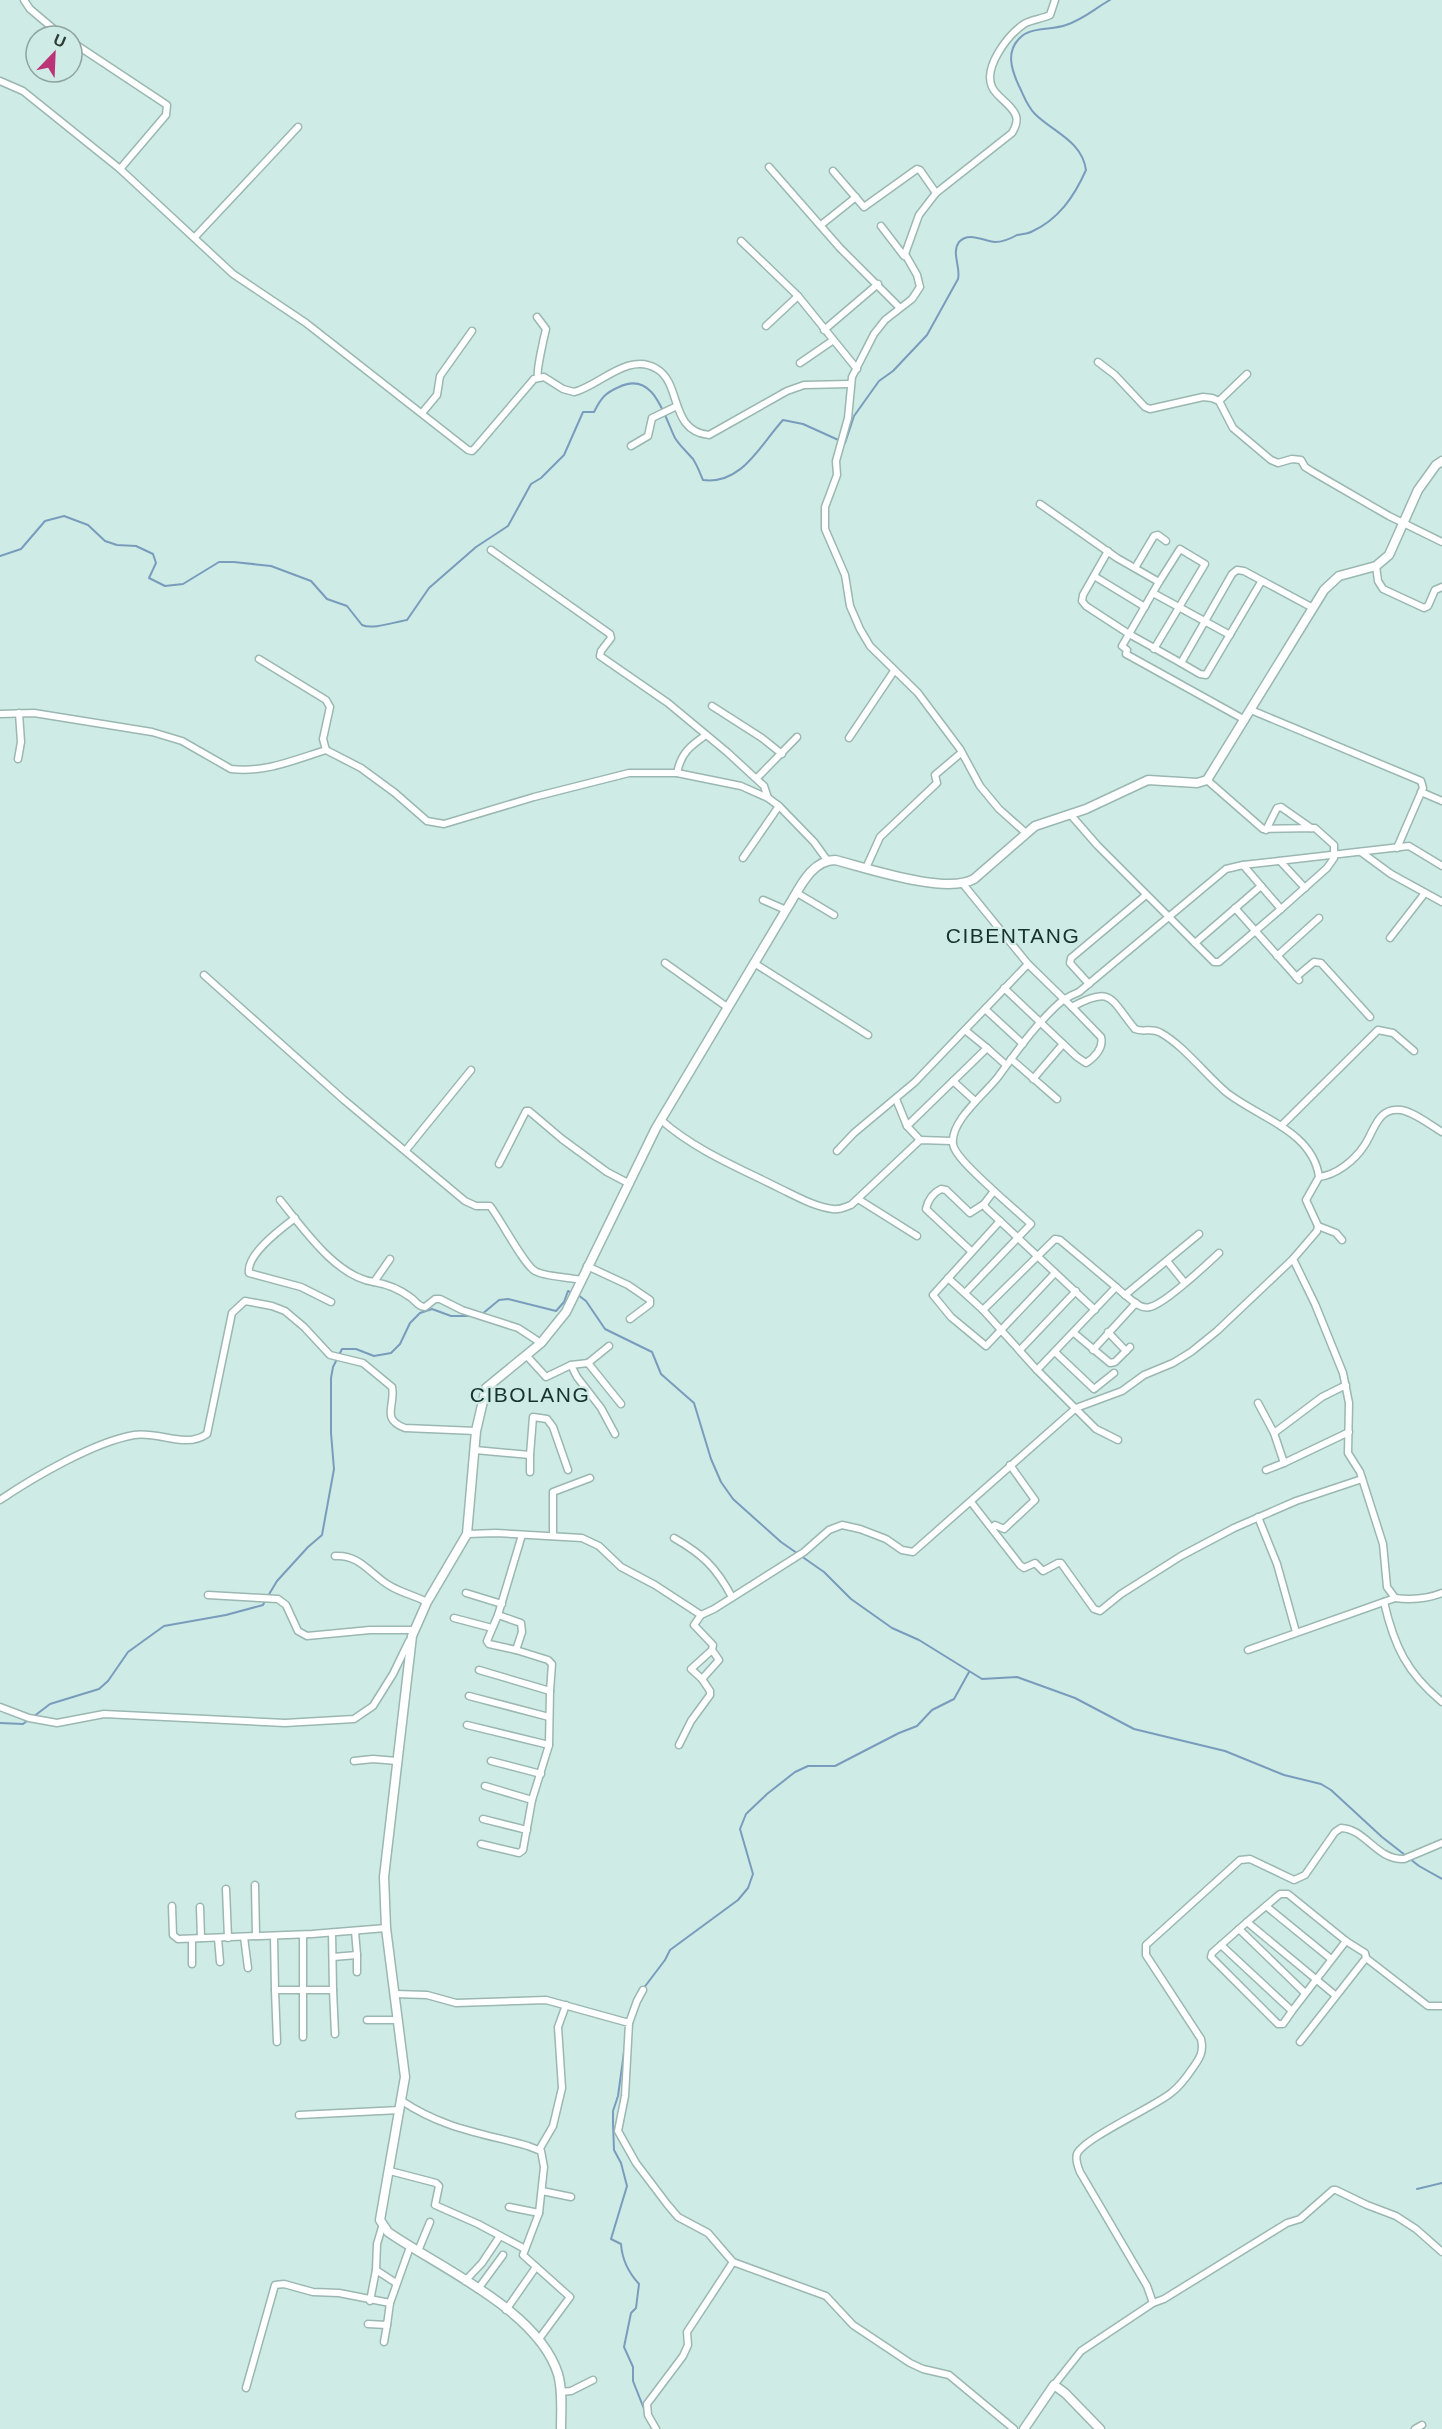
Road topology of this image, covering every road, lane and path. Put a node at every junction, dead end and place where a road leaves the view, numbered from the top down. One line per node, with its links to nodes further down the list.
1 (24, 0): 3 (street)
2 (1055, 0): 10 (street)
3 (48, 24)
4 (84, 50): 8 (street)
5 (0, 81): 8 (street)
6 (298, 127): 14 (street)
7 (769, 167): 12 (street)
8 (120, 169): 14 (street)
9 (833, 171): 11 (street)
10 (936, 193): 11 (street); 16 (street)
11 (856, 197): 12 (street)
12 (821, 225): 17 (street)
13 (881, 226): 16 (street)
14 (195, 237): 33 (street)
15 (741, 241): 18 (street)
16 (905, 257): 19 (street)
17 (878, 284): 19 (street); 22 (street)
18 (798, 296): 21 (street); 22 (street)
19 (899, 307): 27 (street)
20 (537, 316): 29 (street)
21 (766, 326)
22 (824, 330): 24 (street)
23 (472, 331): 33 (street)
24 (832, 341): 26 (street); 27 (street)
25 (1098, 362): 31 (street)
26 (800, 363)
27 (856, 369): 30 (street)
28 (1247, 374): 31 (street)
29 (538, 377): 32 (street); 33 (street)
30 (850, 384): 32 (street); 59 (street)
31 (1219, 401): 37 (street)
32 (677, 406): 34 (street)
33 (422, 413)
34 (631, 446)
35 (1442, 461): 37 (street)
36 (1040, 504): 42 (street)
37 (1403, 522): 40 (street); 43 (street)
38 (1442, 533): 40 (street)
39 (1166, 541): 44 (street)
40 (1440, 541)
41 (490, 550): 65 (street)
42 (1108, 551): 44 (street); 45 (street)
43 (1376, 566): 48 (street); 52 (street)
44 (1135, 568): 46 (street)
45 (1094, 576): 50 (street); 54 (street)
46 (1159, 582): 49 (street); 51 (street)
47 (1261, 582): 52 (street); 53 (street); 55 (street)
48 (1442, 587)
49 (1153, 593): 50 (street); 51 (street)
50 (1145, 607): 54 (street)
51 (1180, 608): 53 (street); 56 (street)
52 (1312, 608): 61 (street)
53 (1206, 621): 55 (street); 58 (street)
54 (1129, 634): 56 (street); 64 (street)
55 (1230, 635): 58 (street)
56 (1154, 648): 58 (street)
57 (259, 659): 68 (street)
58 (1181, 663)
59 (894, 671): 67 (street); 69 (street)
60 (712, 705): 70 (street)
61 (1251, 710): 64 (street); 75 (street)
62 (19, 713): 63 (street); 68 (street); 71 (street)
63 (0, 714)
64 (1245, 720): 74 (street)
65 (706, 735): 72 (street); 73 (street)
66 (797, 737): 70 (street)
67 (849, 738)
68 (326, 750): 72 (street)
69 (961, 753): 82 (street); 91 (street)
70 (782, 754): 73 (street)
71 (18, 759)
72 (678, 773): 76 (street)
73 (757, 778): 76 (street)
74 (1207, 780): 79 (street); 81 (street)
75 (1421, 792): 77 (street); 83 (street)
76 (768, 798): 78 (street)
77 (1442, 801)
78 (779, 806): 86 (street); 87 (street)
79 (1070, 814): 82 (street); 97 (street)
80 (1311, 828): 81 (street); 81 (street); 85 (street)
81 (1266, 830)
82 (1026, 833): 92 (street)
83 (1397, 848): 84 (street); 90 (street)
84 (1360, 852): 85 (street); 96 (street)
85 (1334, 855): 88 (street); 94 (street)
86 (743, 858)
87 (827, 860): 91 (street); 95 (street)
88 (1280, 861): 89 (street); 94 (street)
89 (1242, 865): 93 (street); 104 (street)
90 (1442, 866)
91 (866, 868): 92 (street)
92 (963, 884): 112 (street)
93 (1261, 886): 100 (street); 101 (street)
94 (1305, 888): 101 (street)
95 (797, 893): 102 (street); 103 (street)
96 (1425, 893): 99 (street); 107 (street)
97 (1146, 895): 104 (street); 114 (street)
98 (763, 900): 102 (street)
99 (1442, 902)
100 (1235, 908): 106 (street); 108 (street)
101 (1281, 909): 106 (street)
102 (786, 910): 111 (street)
103 (834, 915)
104 (1168, 916): 108 (street); 114 (street)
105 (1319, 918): 109 (street)
106 (1256, 930): 108 (street); 109 (street)
107 (1390, 938)
108 (1195, 943)
109 (1277, 956): 120 (street)
110 (665, 963): 117 (street)
111 (754, 963): 117 (street); 123 (street)
112 (1028, 964): 115 (street); 116 (street)
113 (204, 975): 142 (street)
114 (1089, 984): 116 (street)
115 (1004, 988): 119 (street); 121 (street)
116 (1065, 999): 118 (street); 121 (street)
117 (727, 1007): 136 (street)
118 (1072, 1007): 125 (street); 138 (street)
119 (985, 1009): 122 (street); 124 (street)
120 (1370, 1017)
121 (1041, 1023): 124 (street); 125 (street)
122 (965, 1030): 126 (street); 133 (street)
123 (868, 1035)
124 (1023, 1044): 128 (street)
125 (1063, 1044): 131 (street)
126 (987, 1048): 129 (street); 132 (street)
127 (1414, 1051): 138 (street)
128 (1011, 1059): 129 (street); 131 (street)
129 (1006, 1065): 135 (street)
130 (471, 1070): 142 (street)
131 (1033, 1079): 134 (street)
132 (953, 1081): 135 (street); 137 (street)
133 (896, 1099): 137 (street); 143 (street)
134 (1057, 1099)
135 (975, 1101): 141 (street)
136 (661, 1120): 146 (street); 148 (street)
137 (907, 1126): 140 (street)
138 (1281, 1126): 145 (street)
139 (1442, 1131): 145 (street)
140 (920, 1140): 141 (street); 148 (street)
141 (952, 1141): 147 (street)
142 (406, 1150): 167 (street)
143 (837, 1151)
144 (499, 1164): 146 (street)
145 (1319, 1177): 153 (street)
146 (628, 1183): 164 (street)
147 (994, 1191): 150 (street); 156 (street)
148 (858, 1199): 155 (street)
149 (280, 1200): 151 (street)
150 (984, 1204): 152 (street); 158 (street)
151 (295, 1218): 168 (street); 174 (street)
152 (1000, 1221): 156 (street); 158 (street)
153 (1318, 1226): 157 (street); 162 (street)
154 (1199, 1234): 163 (street)
155 (917, 1236)
156 (1019, 1238): 160 (street); 172 (street)
157 (1342, 1240)
158 (971, 1251): 166 (street)
159 (1219, 1253): 169 (street)
160 (1038, 1256): 165 (street); 170 (street); 176 (street)
161 (390, 1259): 168 (street)
162 (1293, 1259): 192 (street); 195 (street)
163 (1167, 1261): 169 (street); 173 (street)
164 (587, 1266): 167 (street); 178 (street)
165 (1055, 1273): 171 (street); 179 (street)
166 (948, 1278): 172 (street); 179 (street)
167 (581, 1280): 182 (street)
168 (374, 1282): 182 (street)
169 (1184, 1282): 175 (street)
170 (1116, 1287): 173 (street); 177 (street)
171 (1076, 1291): 177 (street); 184 (street)
172 (965, 1293): 176 (street)
173 (1125, 1294): 175 (street)
174 (331, 1302)
175 (1136, 1303): 180 (street)
176 (983, 1310): 179 (street)
177 (1095, 1310): 181 (street)
178 (630, 1319)
179 (1001, 1329): 184 (street)
180 (1108, 1332): 185 (street); 185 (street)
181 (1074, 1333): 185 (street); 186 (street)
182 (541, 1343): 187 (street)
183 (609, 1346): 188 (street)
184 (1020, 1350): 190 (street)
185 (1093, 1350)
186 (1055, 1352): 190 (street); 191 (street)
187 (526, 1355): 189 (street); 198 (street)
188 (588, 1363): 189 (street); 194 (street)
189 (570, 1365): 201 (street)
190 (1037, 1370): 195 (street)
191 (1114, 1373)
192 (1346, 1385): 199 (street); 200 (street)
193 (1258, 1403): 200 (street)
194 (621, 1404)
195 (1076, 1408): 202 (street); 206 (street)
196 (534, 1410): 197 (street)
197 (533, 1417): 204 (street); 207 (street)
198 (476, 1431): 203 (street); 212 (street)
199 (1349, 1432): 205 (street); 211 (street)
200 (1274, 1433): 205 (street)
201 (615, 1434)
202 (1119, 1440)
203 (475, 1450): 204 (street); 216 (street)
204 (530, 1455): 209 (street)
205 (1284, 1463): 208 (street)
206 (1010, 1465): 213 (street); 215 (street)
207 (568, 1470)
208 (1266, 1470)
209 (530, 1472)
210 (590, 1478): 218 (street)
211 (1362, 1479): 214 (street); 225 (street)
212 (0, 1500)
213 (971, 1502): 215 (street); 224 (street)
214 (1258, 1517): 215 (street); 233 (street)
215 (992, 1528)
216 (467, 1534): 217 (street); 226 (street)
217 (522, 1535): 218 (street); 228 (street)
218 (554, 1536): 230 (street)
219 (674, 1538): 224 (street)
220 (335, 1556): 226 (street)
221 (466, 1593): 228 (street)
222 (1442, 1593): 225 (street)
223 (208, 1594): 234 (street)
224 (732, 1597): 230 (street)
225 (1395, 1598): 227 (street)
226 (427, 1602): 234 (street)
227 (1384, 1602): 233 (street); 242 (street)
228 (502, 1604): 229 (street)
229 (498, 1615): 232 (street); 235 (street)
230 (701, 1615): 236 (street)
231 (454, 1618): 232 (street)
232 (492, 1628): 235 (street)
233 (1296, 1632): 237 (street)
234 (413, 1633): 243 (street); 249 (street)
235 (516, 1650): 240 (street)
236 (712, 1650): 239 (street); 239 (street)
237 (1248, 1650)
238 (479, 1670): 240 (street)
239 (702, 1679): 247 (street)
240 (550, 1690): 244 (street)
241 (469, 1696): 244 (street)
242 (1442, 1702)
243 (0, 1707)
244 (549, 1717): 246 (street)
245 (467, 1725): 246 (street)
246 (549, 1745): 251 (street)
247 (679, 1745)
248 (354, 1761): 249 (street)
249 (397, 1761): 264 (street)
250 (490, 1761): 251 (street)
251 (541, 1774): 253 (street)
252 (485, 1786): 253 (street)
253 (532, 1800): 255 (street)
254 (483, 1819): 255 (street)
255 (527, 1830): 257 (street)
256 (1442, 1843): 330 (street)
257 (481, 1844)
258 (255, 1885): 269 (street)
259 (226, 1889): 274 (street)
260 (172, 1906): 275 (street)
261 (1266, 1906): 263 (street); 276 (street); 282 (street)
262 (200, 1907): 272 (street)
263 (1247, 1922): 265 (street); 278 (street)
264 (386, 1928): 266 (street); 293 (street)
265 (1239, 1929): 277 (street); 284 (street)
266 (355, 1931): 267 (street); 279 (street)
267 (332, 1933): 268 (street); 280 (street)
268 (303, 1935): 270 (street); 290 (street)
269 (256, 1936): 270 (street); 271 (street)
270 (274, 1936): 289 (street)
271 (244, 1937): 274 (street); 286 (street)
272 (201, 1938): 273 (street); 275 (street)
273 (218, 1938): 274 (street); 283 (street)
274 (228, 1938)
275 (192, 1939): 285 (street)
276 (1346, 1941): 281 (street); 282 (street)
277 (1221, 1945): 298 (street); 298 (street)
278 (1283, 1954): 284 (street); 288 (street)
279 (357, 1955): 280 (street); 287 (street)
280 (333, 1957): 291 (street)
281 (1366, 1958): 295 (street); 297 (street)
282 (1331, 1959): 288 (street)
283 (220, 1962)
284 (1274, 1963): 294 (street)
285 (192, 1964)
286 (248, 1968)
287 (357, 1972)
288 (1316, 1979): 294 (street); 295 (street)
289 (275, 1990): 290 (street); 304 (street)
290 (303, 1990): 291 (street); 303 (street)
291 (333, 1990): 302 (street)
292 (643, 1990): 301 (street)
293 (395, 1994): 296 (street); 300 (street)
294 (1305, 1994): 298 (street)
295 (1335, 1995): 305 (street)
296 (566, 2005): 301 (street); 309 (street)
297 (1442, 2006)
298 (1292, 2012)
299 (367, 2020): 300 (street)
300 (396, 2020): 306 (street)
301 (629, 2023): 322 (street)
302 (335, 2034)
303 (303, 2037)
304 (277, 2042)
305 (1300, 2042)
306 (402, 2101): 307 (street); 309 (street)
307 (400, 2110): 308 (street); 310 (street)
308 (298, 2115)
309 (539, 2150): 311 (street)
310 (390, 2171): 316 (street); 317 (street)
311 (542, 2191): 312 (street); 314 (street)
312 (571, 2197)
313 (509, 2207): 314 (street)
314 (539, 2213): 319 (street)
315 (430, 2223): 318 (street)
316 (382, 2226): 318 (street); 324 (street)
317 (500, 2236): 319 (street); 325 (street)
318 (414, 2249): 325 (street); 326 (street)
319 (525, 2249): 323 (street)
320 (1442, 2252): 330 (street)
321 (502, 2255): 327 (street)
322 (733, 2262): 342 (street); 343 (street)
323 (536, 2266): 331 (street); 334 (street)
324 (376, 2270): 326 (street); 328 (street)
325 (465, 2281): 327 (street)
326 (396, 2283): 329 (street)
327 (478, 2289): 331 (street)
328 (370, 2301): 329 (street); 338 (street)
329 (390, 2303): 333 (street)
330 (1153, 2303): 337 (street)
331 (506, 2310): 334 (street)
332 (368, 2324): 333 (street)
333 (387, 2325): 335 (street)
334 (539, 2339): 339 (street)
335 (384, 2343)
336 (593, 2380): 339 (street)
337 (1054, 2385): 344 (street); 345 (street)
338 (246, 2388)
339 (560, 2392): 341 (street)
340 (1422, 2425): 346 (street)
341 (561, 2429)
342 (656, 2429)
343 (1014, 2429)
344 (1024, 2429)
345 (1100, 2429)
346 (1415, 2429)

